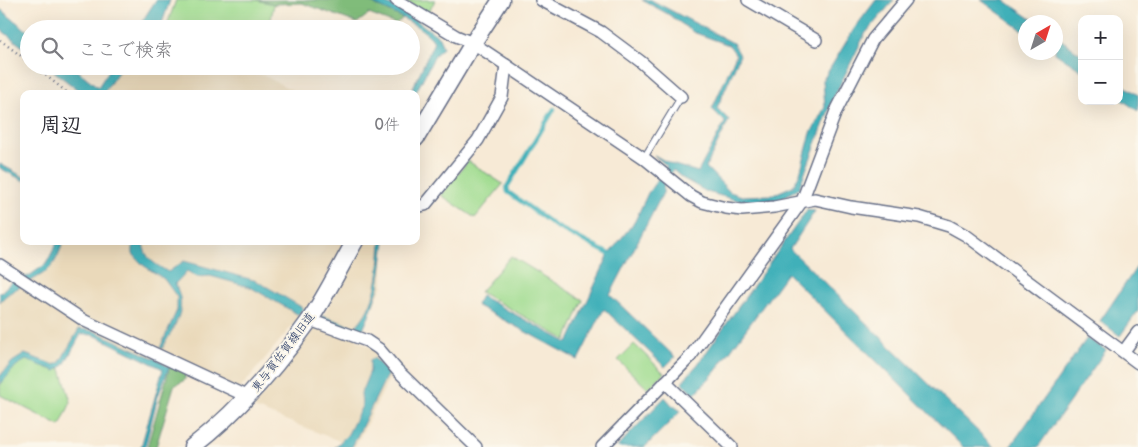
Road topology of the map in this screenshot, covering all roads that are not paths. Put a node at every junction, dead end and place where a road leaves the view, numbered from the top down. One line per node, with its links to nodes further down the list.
1 (396, 0): 7 (street)
2 (501, 0): 7 (main road)
3 (541, 0): 9 (street)
4 (748, 0): 6 (street)
5 (906, 0): 12 (street)
6 (816, 40)
7 (473, 43): 8 (street); 10 (main road)
8 (506, 65): 11 (street); 13 (street)
9 (681, 97): 11 (lane)
10 (420, 131)
11 (644, 158): 12 (street)
12 (802, 201): 18 (street); 20 (street)
13 (420, 206)
14 (353, 245): 16 (main road, 東与賀佐賀線旧道)
15 (0, 265): 21 (street)
16 (310, 320): 21 (main road, 東与賀佐賀線旧道); 23 (street)
17 (1138, 332): 18 (street)
18 (1124, 352): 19 (street)
19 (1138, 363)
20 (665, 382): 24 (street); 25 (street)
21 (248, 397): 22 (main road, 東与賀佐賀線旧道)
22 (192, 447)
23 (476, 447)
24 (602, 447)
25 (732, 447)

